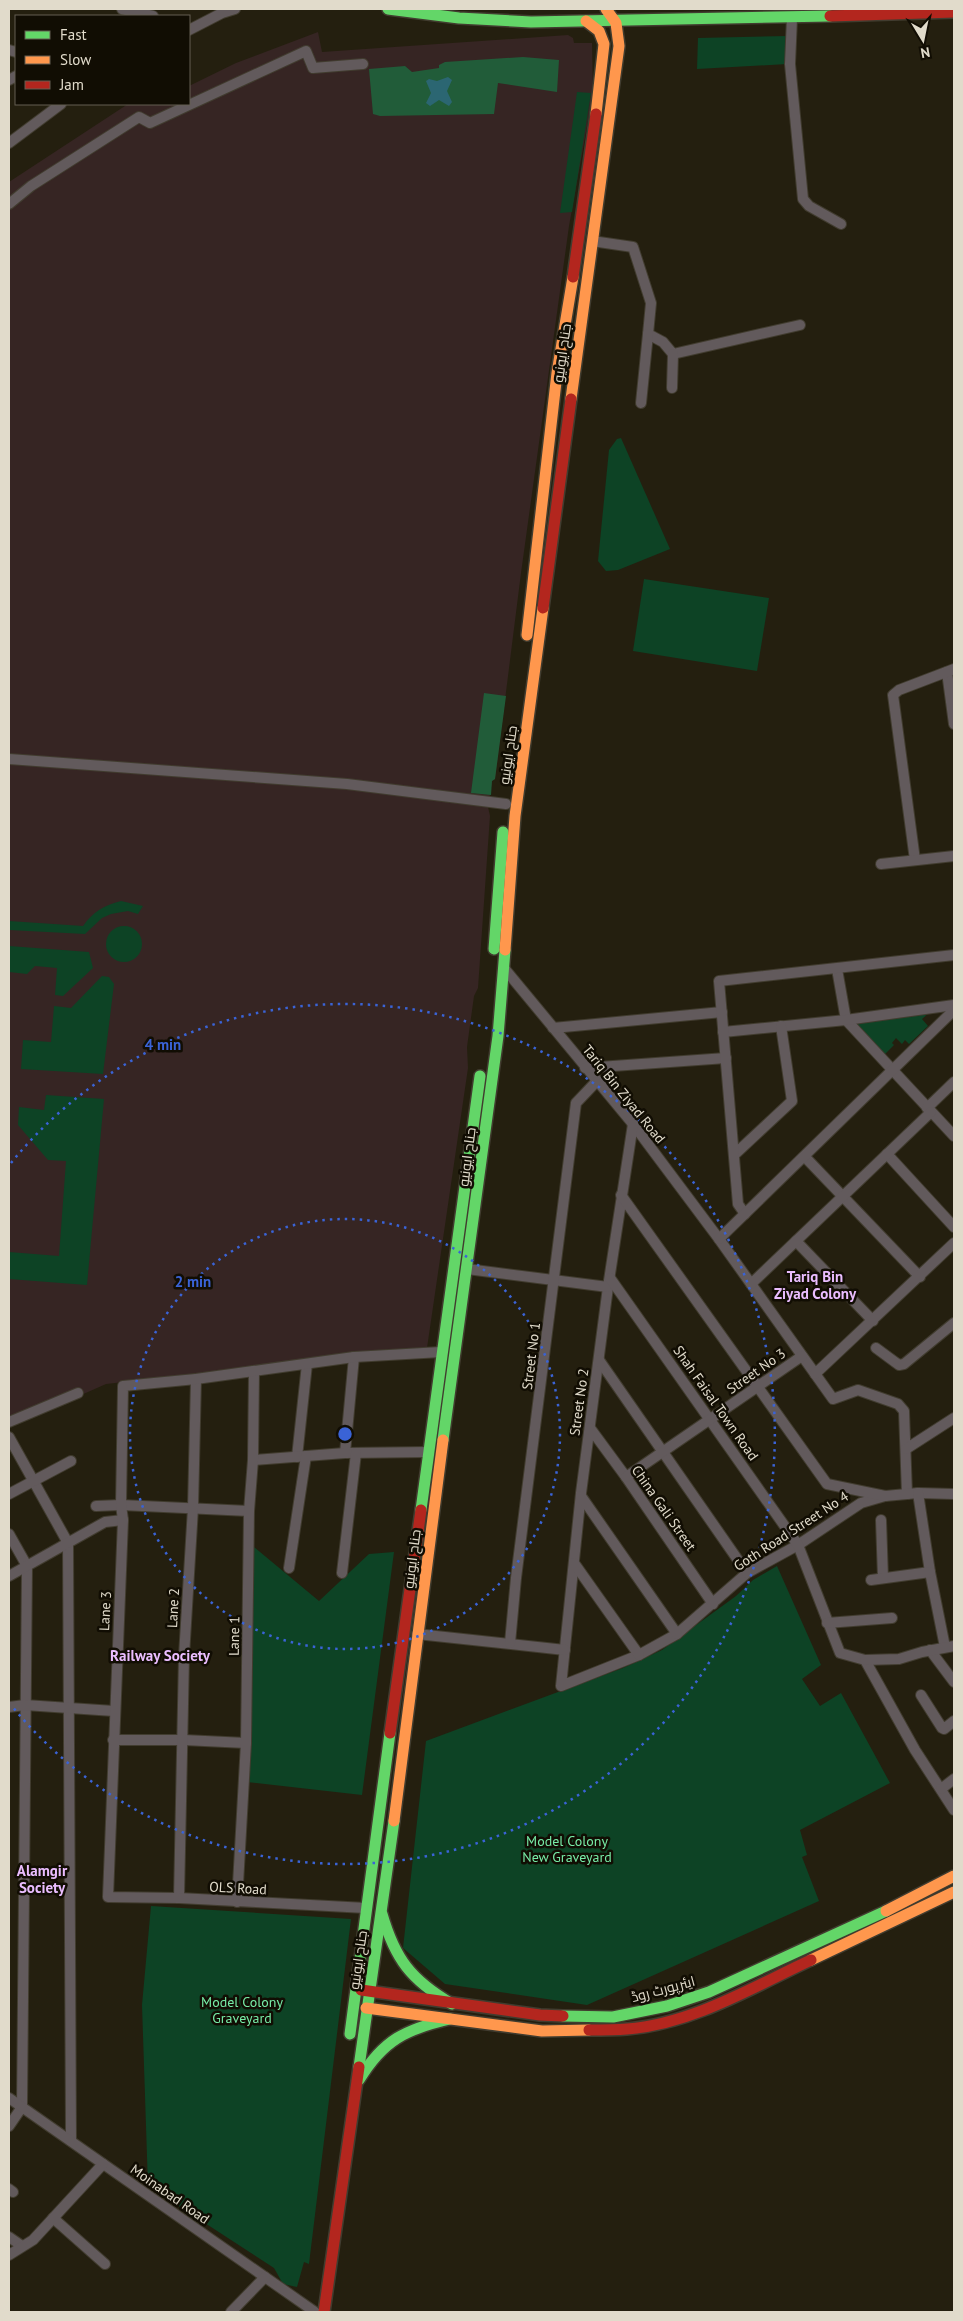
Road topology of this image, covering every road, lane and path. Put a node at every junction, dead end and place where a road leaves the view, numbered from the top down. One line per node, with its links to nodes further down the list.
1 (122, 9): 8 (street)
2 (235, 9): 6 (street)
3 (388, 9): 10 (main road)
4 (606, 9): 11 (main road)
5 (954, 12): 9 (main road)
6 (213, 13): 12 (street)
7 (674, 14): 9 (main road); 11 (main road)
8 (149, 15)
9 (792, 18): 17 (street)
10 (586, 21): 11 (main road); 19 (main road, جناح ایونیو)
11 (616, 21): 18 (main road, جناح ایونیو)
12 (191, 27)
13 (363, 64): 16 (street)
14 (60, 105): 15 (street)
15 (9, 143)
16 (9, 204)
17 (841, 224)
18 (591, 245): 19 (main road); 21 (street); 33 (main road, جناح ایونیو)
19 (578, 247): 28 (main road, جناح ایونیو)
20 (800, 325): 22 (street)
21 (648, 334): 22 (street); 24 (street)
22 (674, 354): 23 (street)
23 (672, 388)
24 (641, 403)
25 (951, 670): 26 (street); 30 (street)
26 (954, 724)
27 (9, 759): 28 (street)
28 (506, 804): 39 (main road, جناح ایونیو)
29 (954, 856): 30 (street)
30 (915, 860): 31 (street)
31 (882, 864)
32 (954, 955): 34 (street)
33 (504, 968): 41 (street, Tariq Bin Ziyad Road); 62 (main road, جناح ایونیو)
34 (837, 969): 37 (street); 38 (street)
35 (954, 1005): 38 (street)
36 (954, 1010): 46 (street)
37 (722, 1012): 41 (street); 42 (street)
38 (846, 1020): 40 (street); 46 (street)
39 (487, 1025)
40 (781, 1026): 42 (street); 53 (street)
41 (553, 1028): 45 (street, Tariq Bin Ziyad Road)
42 (724, 1032): 44 (street)
43 (484, 1053): 70 (main road, جناح ایونیو)
44 (726, 1058): 45 (street); 53 (street)
45 (585, 1068): 47 (street, Tariq Bin Ziyad Road)
46 (893, 1072): 49 (street); 54 (street)
47 (596, 1082): 50 (street, Tariq Bin Ziyad Road); 64 (street, Street No 1)
48 (954, 1082): 49 (street)
49 (929, 1110): 51 (street); 52 (street)
50 (633, 1124): 55 (street, Street No 2); 59 (street, Tariq Bin Ziyad Road)
51 (954, 1136)
52 (887, 1154): 56 (street); 58 (street)
53 (734, 1155): 57 (street)
54 (804, 1157): 56 (street); 57 (street)
55 (622, 1195): 65 (street, Street No 2); 78 (street)
56 (843, 1197): 60 (street); 63 (street)
57 (745, 1214): 59 (street)
58 (954, 1228)
59 (719, 1239): 66 (street, Tariq Bin Ziyad Road)
60 (796, 1240): 66 (street); 67 (street)
61 (954, 1243): 63 (street)
62 (467, 1269): 64 (street); 121 (main road, جناح ایونیو)
63 (920, 1277): 67 (street)
64 (555, 1280): 65 (street); 123 (street, Street No 1)
65 (609, 1282): 73 (street, Street No 2); 81 (street, Shah Faisal Town Road)
66 (751, 1284): 71 (street, Tariq Bin Ziyad Road)
67 (873, 1321): 76 (street)
68 (954, 1323): 69 (street)
69 (876, 1348)
70 (442, 1352): 72 (street); 87 (main road, جناح ایونیو)
71 (802, 1356): 76 (street, Tariq Bin Ziyad Road); 78 (street, Street No 3)
72 (354, 1357): 74 (street); 88 (street)
73 (599, 1360): 83 (street, Street No 2); 86 (street)
74 (306, 1364): 75 (street); 90 (street)
75 (254, 1371): 77 (street); 91 (street, Lane 1)
76 (815, 1374): 85 (street, Tariq Bin Ziyad Road)
77 (196, 1379): 100 (street, Lane 3); 102 (street, Lane 2)
78 (757, 1387): 81 (street, Street No 3); 99 (street)
79 (78, 1392): 82 (street)
80 (954, 1418): 85 (street)
81 (711, 1419): 86 (street, Street No 3); 108 (street, Shah Faisal Town Road)
82 (9, 1422)
83 (590, 1428): 93 (street, China Gali Street); 98 (street, Street No 2)
84 (9, 1437): 94 (street)
85 (906, 1449): 96 (street, Tariq Bin Ziyad Road)
86 (664, 1451): 93 (street, Street No 3); 114 (street)
87 (429, 1452): 89 (street); 149 (main road, جناح ایونیو)
88 (345, 1453): 89 (street); 90 (street)
89 (356, 1453): 113 (street)
90 (302, 1456): 91 (street); 111 (street)
91 (253, 1460): 103 (street, Lane 1)
92 (71, 1461): 94 (street)
93 (626, 1477): 118 (street, China Gali Street)
94 (33, 1482): 95 (street); 107 (street)
95 (9, 1494)
96 (913, 1494): 97 (street); 99 (street); 112 (street, Tariq Bin Ziyad Road)
97 (954, 1494)
98 (581, 1496): 109 (street, Street No 2); 122 (street)
99 (885, 1496): 108 (street, Goth Road Street No 4)
100 (121, 1505): 101 (street); 102 (street); 104 (street, Lane 3)
101 (96, 1506)
102 (192, 1508): 103 (street); 138 (street, Lane 2)
103 (249, 1511): 139 (street, Lane 1)
104 (123, 1520): 107 (street); 135 (street, Lane 3)
105 (881, 1520): 116 (street)
106 (9, 1534): 110 (street)
107 (68, 1543): 110 (street); 134 (street)
108 (798, 1545): 114 (street, Goth Road Street No 4); 120 (street, Shah Faisal Town Road)
109 (574, 1563): 125 (street, Street No 2); 127 (street)
110 (27, 1566): 115 (street); 132 (street)
111 (290, 1568)
112 (930, 1572): 116 (street); 124 (street, Tariq Bin Ziyad Road)
113 (342, 1573)
114 (747, 1573): 118 (street, Goth Road Street No 4)
115 (9, 1576)
116 (883, 1578): 117 (street)
117 (871, 1580)
118 (713, 1604): 122 (street, Goth Road Street No 4)
119 (892, 1618): 120 (street)
120 (827, 1622): 128 (street, Shah Faisal Town Road)
121 (417, 1634): 123 (street); 148 (main road, جناح ایونیو)
122 (677, 1634): 127 (street, Goth Road Street No 4)
123 (510, 1643): 125 (street)
124 (949, 1647): 126 (street)
125 (565, 1650): 130 (street, Street No 2)
126 (930, 1650): 128 (street); 129 (street)
127 (639, 1655): 130 (street, Goth Road Street No 4)
128 (865, 1660): 141 (street)
129 (954, 1682)
130 (561, 1686)
131 (920, 1695): 136 (street)
132 (25, 1705): 133 (street); 134 (street); 159 (street)
133 (9, 1707)
134 (70, 1708): 135 (street); 161 (street)
135 (114, 1711): 137 (street, Lane 3)
136 (954, 1721)
137 (113, 1740): 138 (street); 145 (street, Lane 3)
138 (184, 1740): 139 (street); 146 (street, Lane 2)
139 (246, 1743): 147 (street, Lane 1)
140 (954, 1779): 141 (street)
141 (941, 1789): 142 (street)
142 (954, 1810)
143 (954, 1876): 152 (main road, ایئرپورٹ روڈ)
144 (954, 1892): 154 (main road)
145 (108, 1897): 146 (street, OLS Road)
146 (179, 1898): 147 (street, OLS Road)
147 (237, 1902): 149 (street, OLS Road)
148 (380, 1906): 151 (main road, جناح ایونیو); 152 (main road)
149 (366, 1908): 150 (main road, جناح ایونیو)
150 (356, 1990): 151 (main road, ایئرپورٹ روڈ); 155 (main road, جناح ایونیو)
151 (368, 1991): 152 (main road, ایئرپورٹ روڈ); 153 (main road, جناح ایونیو)
152 (452, 2004)
153 (366, 2008): 154 (main road); 157 (main road, جناح ایونیو)
154 (450, 2019): 157 (main road)
155 (349, 2044)
156 (346, 2071): 170 (main road)
157 (355, 2086): 171 (main road, جناح ایونیو)
158 (9, 2098): 159 (street, Moinabad Road)
159 (22, 2107): 160 (street); 161 (street, Moinabad Road)
160 (9, 2126)
161 (70, 2141): 162 (street, Moinabad Road)
162 (103, 2164): 163 (street); 168 (street, Moinabad Road)
163 (53, 2218): 165 (street); 167 (street)
164 (9, 2237): 165 (street)
165 (22, 2246): 166 (street)
166 (9, 2255)
167 (105, 2264)
168 (265, 2277): 169 (street); 170 (street, Moinabad Road)
169 (231, 2312)
170 (315, 2312)
171 (324, 2312)

